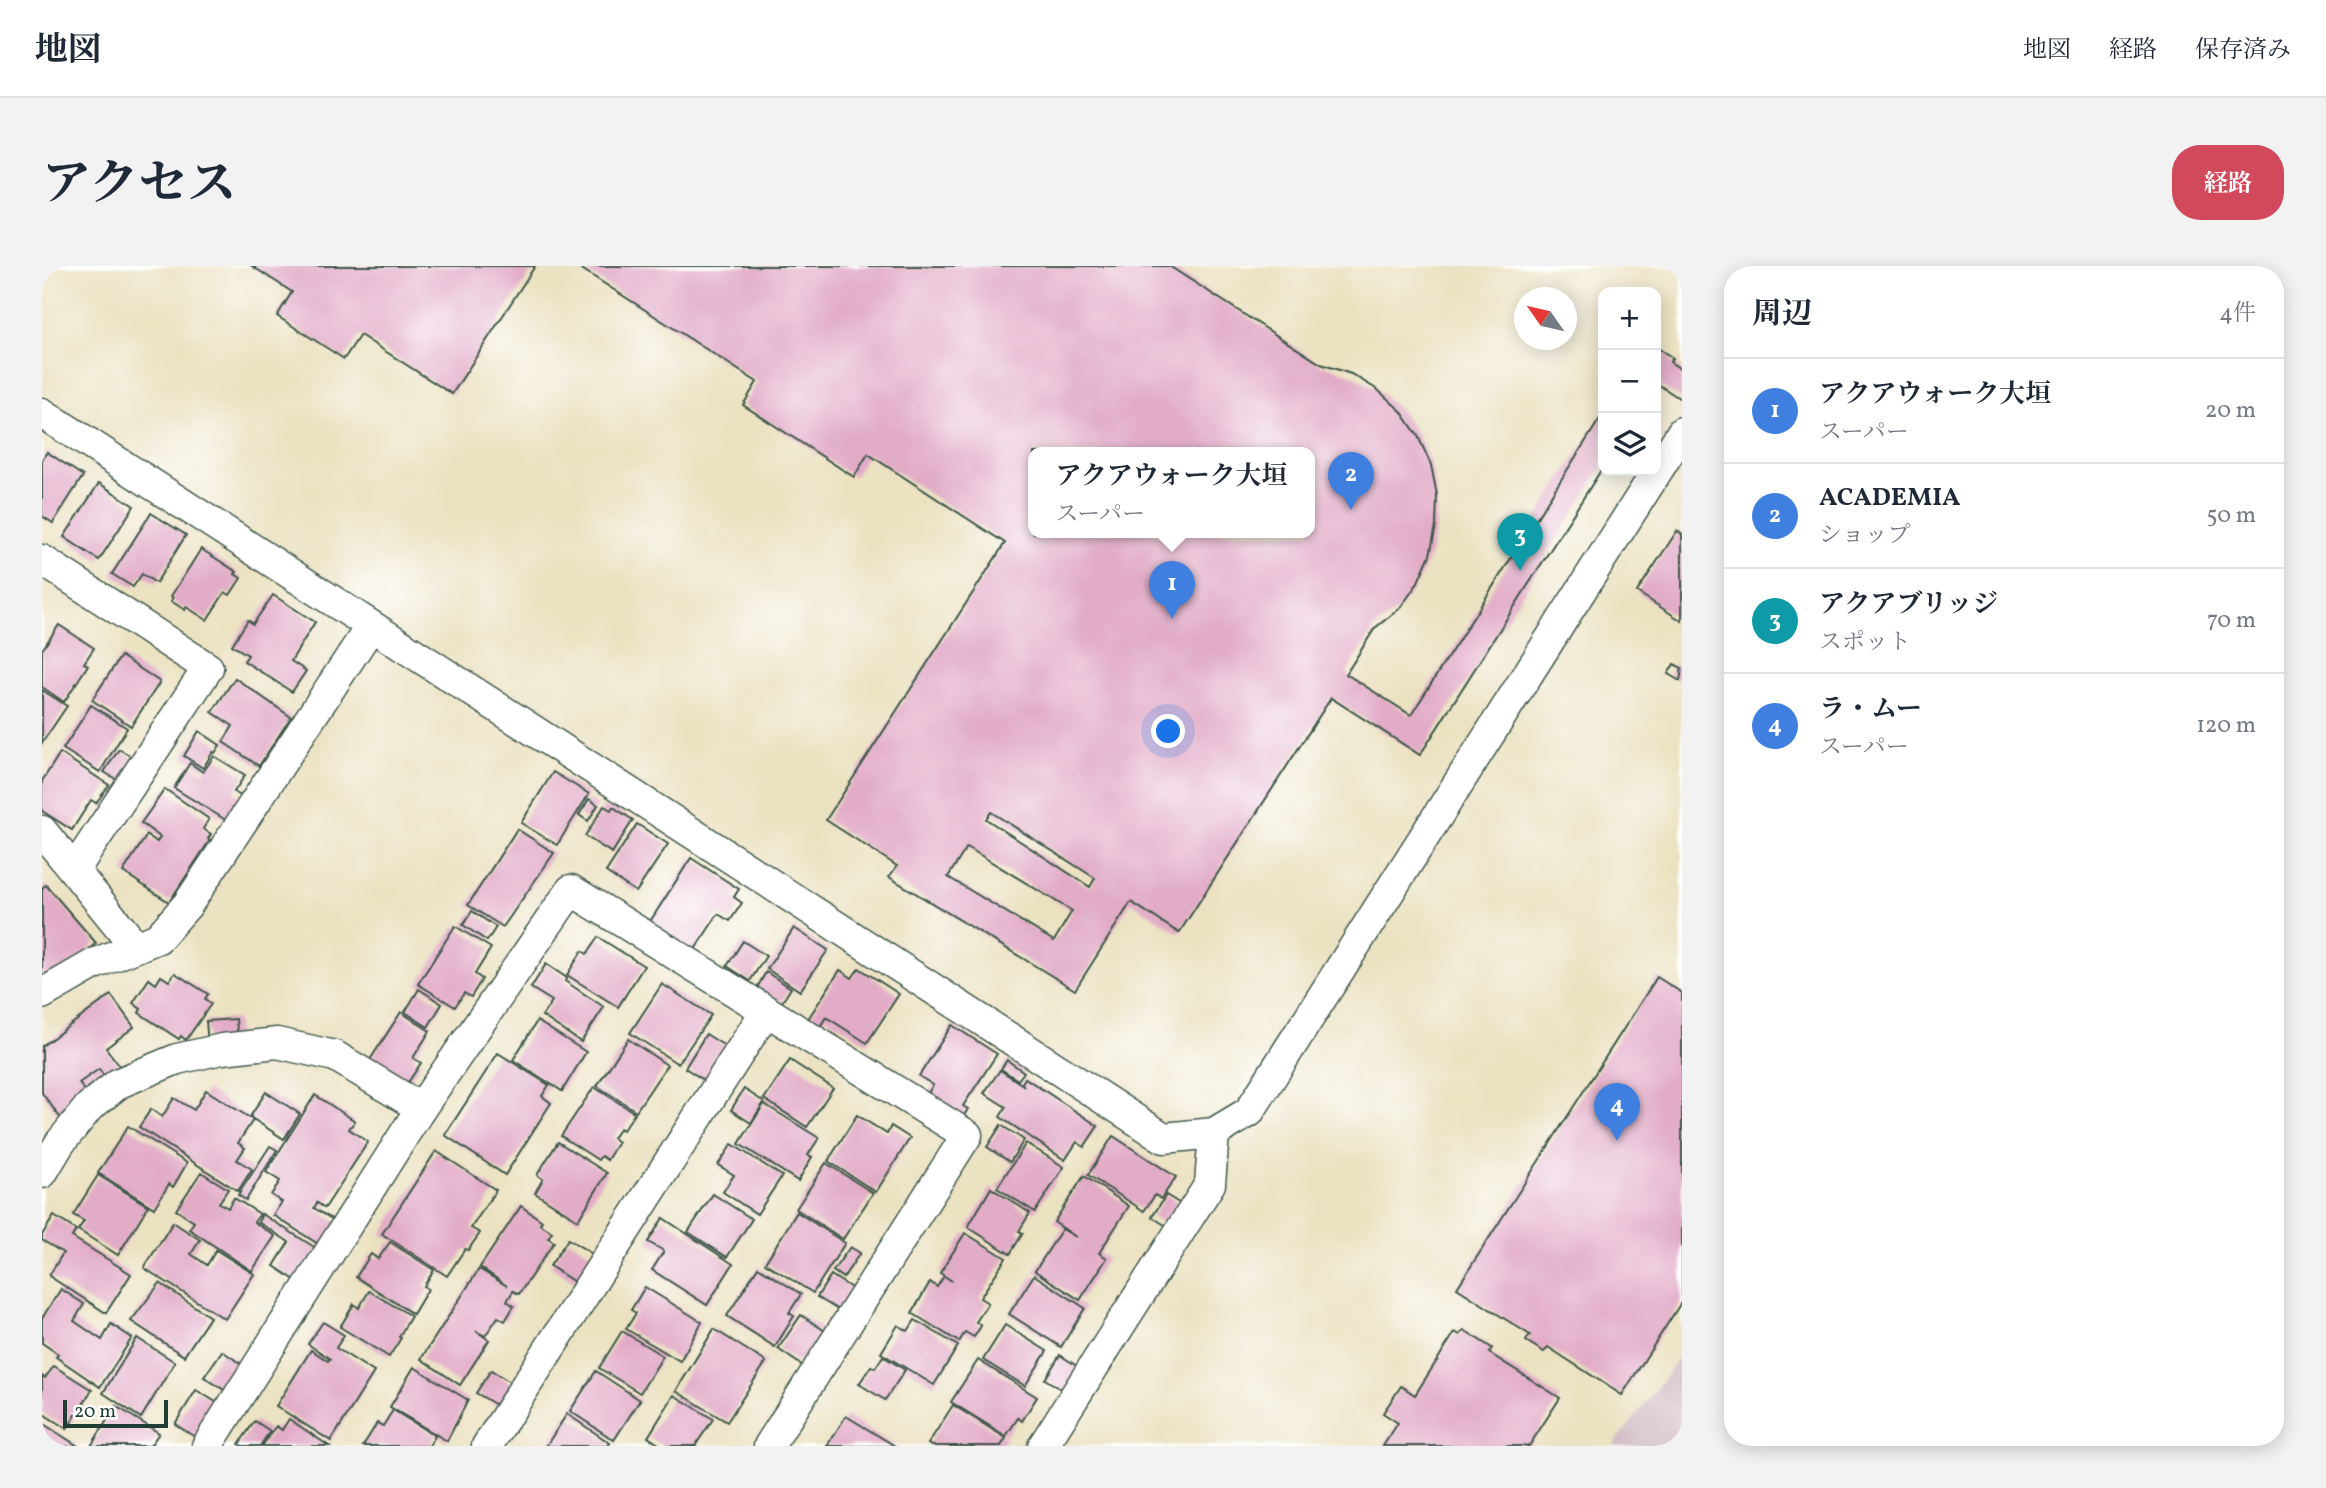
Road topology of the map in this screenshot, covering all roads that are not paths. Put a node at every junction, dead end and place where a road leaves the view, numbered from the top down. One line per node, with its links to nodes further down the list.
1 (42, 413): 4 (street)
2 (1682, 432): 11 (street)
3 (42, 560): 6 (street)
4 (372, 626): 7 (street); 11 (street)
5 (42, 831): 6 (street)
6 (75, 869): 7 (street)
7 (136, 947): 8 (street)
8 (42, 994)
9 (766, 1011): 10 (street); 14 (street); 15 (street)
10 (421, 1108): 12 (street); 13 (street)
11 (1214, 1133): 16 (street)
12 (42, 1173)
13 (207, 1446)
14 (487, 1446)
15 (769, 1446)
16 (1043, 1446)

